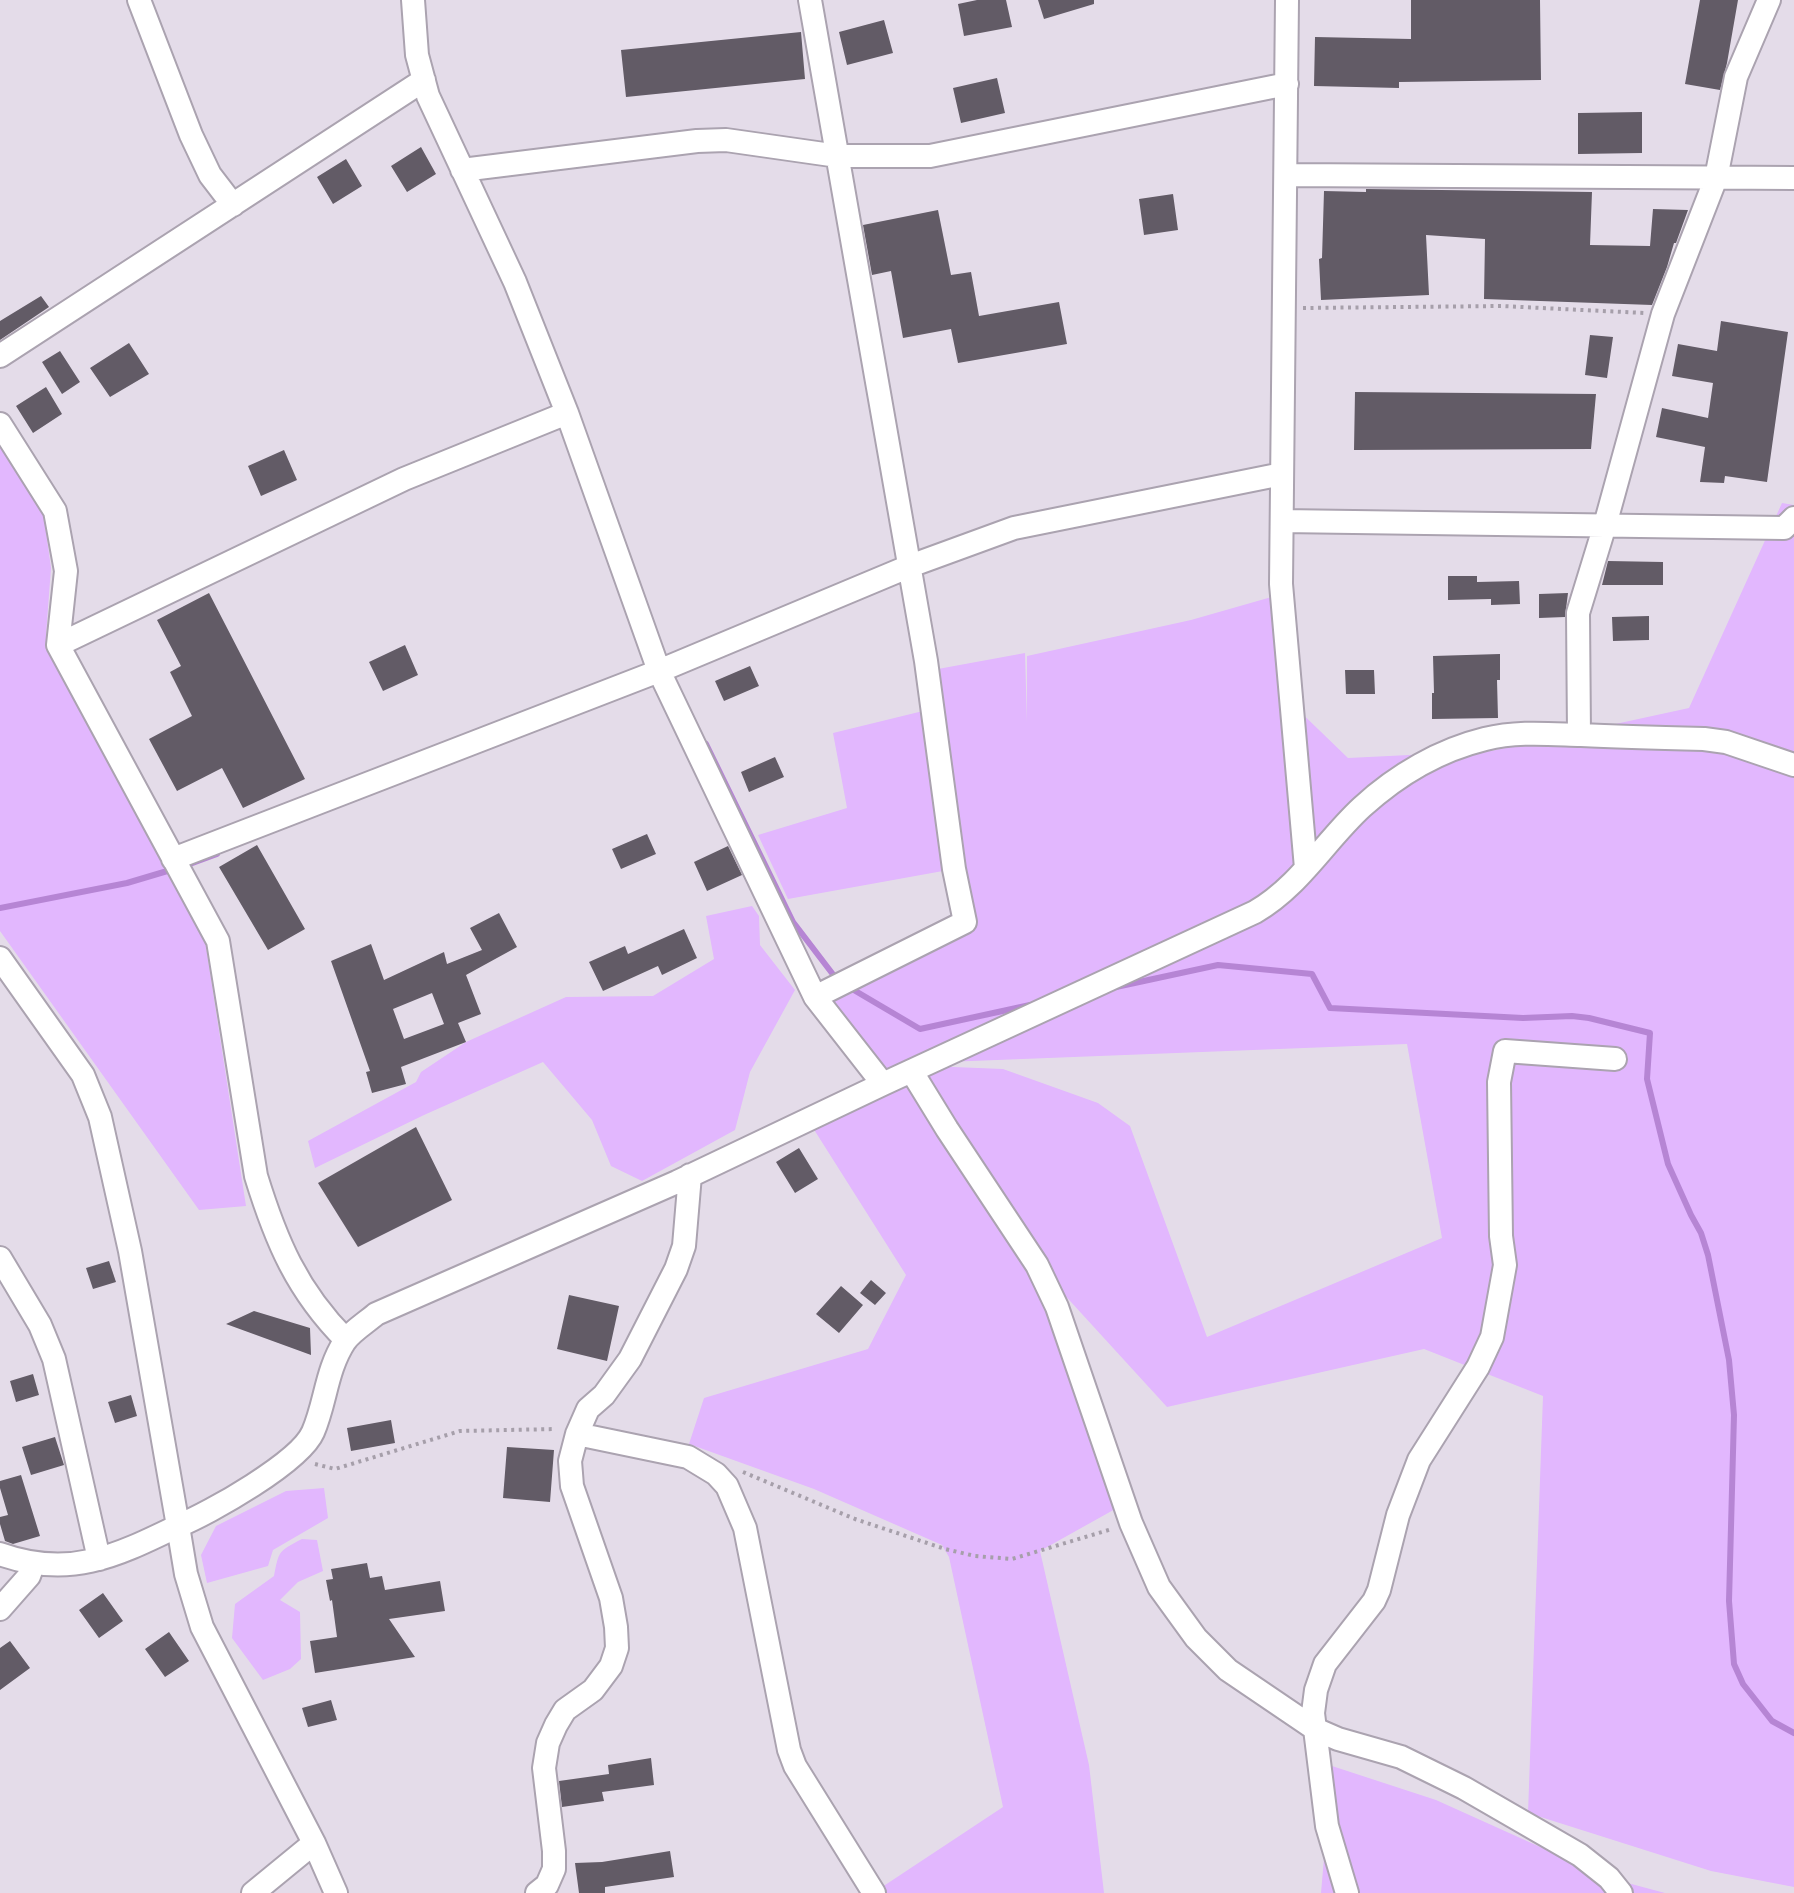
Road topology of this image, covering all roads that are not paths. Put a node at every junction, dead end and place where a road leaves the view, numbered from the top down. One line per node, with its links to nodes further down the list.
1 (139, 0): 13 (street)
2 (413, 0): 6 (street)
3 (810, 0): 8 (street)
4 (1287, 0): 7 (street)
5 (1769, 0): 11 (street)
6 (424, 80): 9 (street); 13 (street)
7 (1287, 84): 8 (street); 10 (street)
8 (838, 156): 9 (street); 21 (street)
9 (462, 170): 15 (street)
10 (1287, 175): 11 (street); 17 (street)
11 (1716, 177): 12 (street); 20 (street)
12 (1794, 178)
13 (233, 205): 14 (street)
14 (0, 357)
15 (567, 413): 22 (street); 23 (street)
16 (0, 424): 22 (street)
17 (1282, 474): 19 (street); 21 (street)
18 (1794, 518): 20 (street)
19 (1282, 521): 20 (street); 27 (street)
20 (1605, 525): 24 (street)
21 (910, 566): 23 (street); 29 (street)
22 (58, 645): 26 (street)
23 (659, 671): 26 (street); 29 (street)
24 (1579, 735): 25 (street); 27 (street)
25 (1794, 765)
26 (173, 859): 35 (street)
27 (1306, 868): 31 (street)
28 (0, 958): 37 (street)
29 (815, 997): 32 (street)
30 (1615, 1059): 42 (street)
31 (912, 1072): 32 (street); 42 (street)
32 (883, 1084): 33 (street)
33 (690, 1175): 35 (street); 36 (street)
34 (0, 1259): 39 (street)
35 (346, 1340): 37 (street)
36 (577, 1434): 46 (street); 47 (street)
37 (178, 1526): 39 (street); 43 (street)
38 (0, 1554): 40 (street)
39 (99, 1559): 40 (street)
40 (33, 1565): 41 (street)
41 (0, 1609)
42 (1315, 1729): 48 (street); 49 (street)
43 (314, 1844): 44 (street); 45 (street)
44 (253, 1893)
45 (336, 1893)
46 (537, 1893)
47 (874, 1893)
48 (1347, 1893)
49 (1621, 1893)

